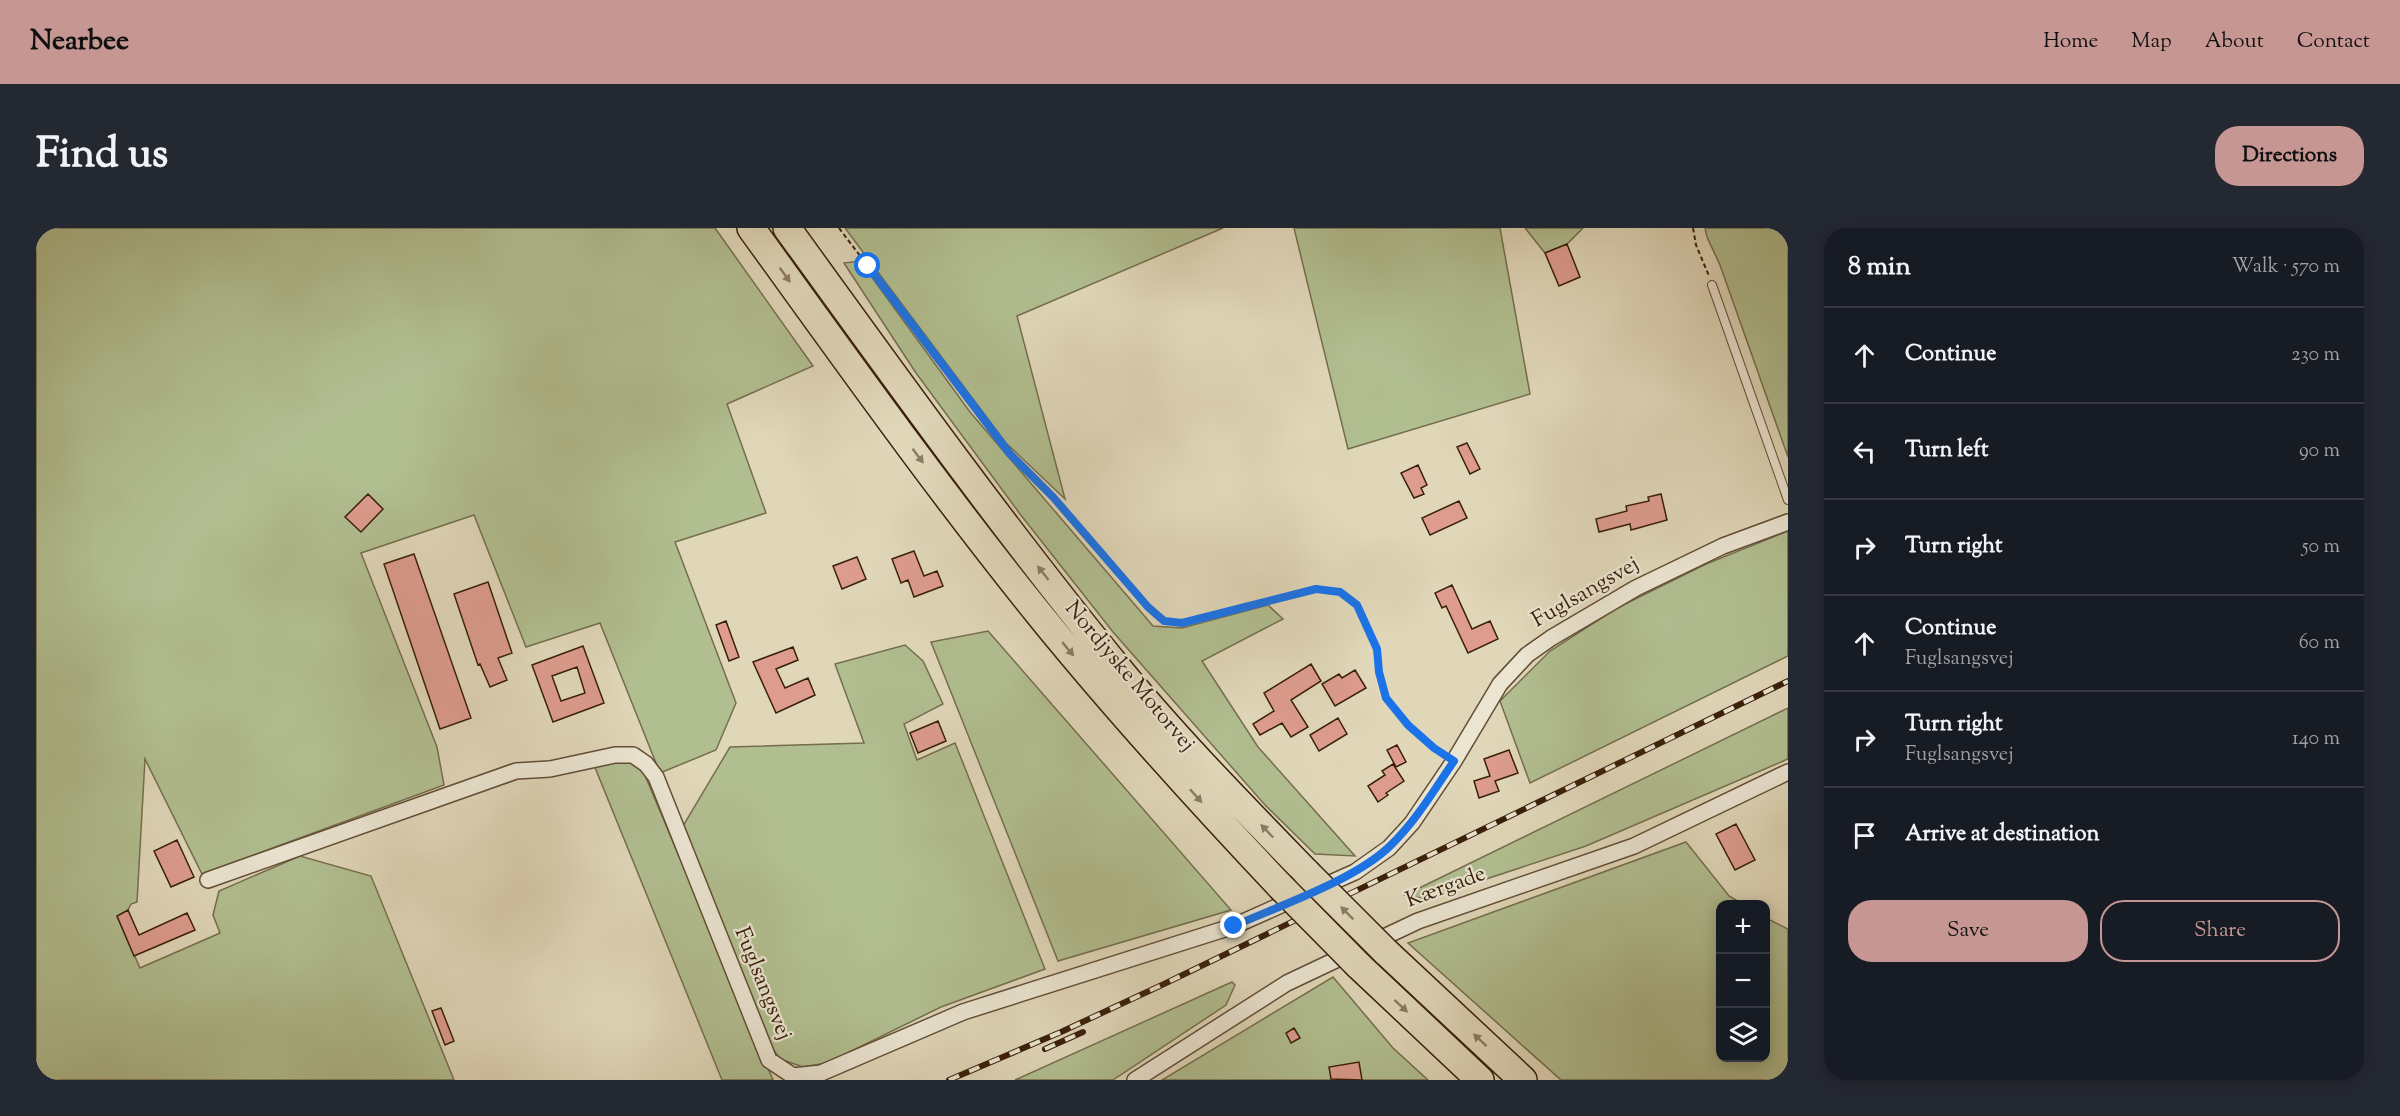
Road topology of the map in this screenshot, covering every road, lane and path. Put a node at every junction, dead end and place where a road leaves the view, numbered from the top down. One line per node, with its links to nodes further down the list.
1 (751, 228): 14 (highway, Nordjyske Motorvej, one-way to 14, bridge)
2 (787, 228): 7 (highway, Nordjyske Motorvej)
3 (799, 228): 7 (highway)
4 (839, 228): 10 (path)
5 (1693, 228): 6 (path)
6 (1712, 285): 8 (lane)
7 (957, 461): 15 (highway, Nordjyske Motorvej, one-way to 7, bridge)
8 (1788, 500)
9 (1788, 522): 10 (street, Fuglsangsvej)
10 (1454, 761): 12 (street, Fuglsangsvej)
11 (1788, 771): 13 (street, Kærgade)
12 (208, 880)
13 (1135, 1080)
14 (1480, 1080)
15 (1523, 1080)

